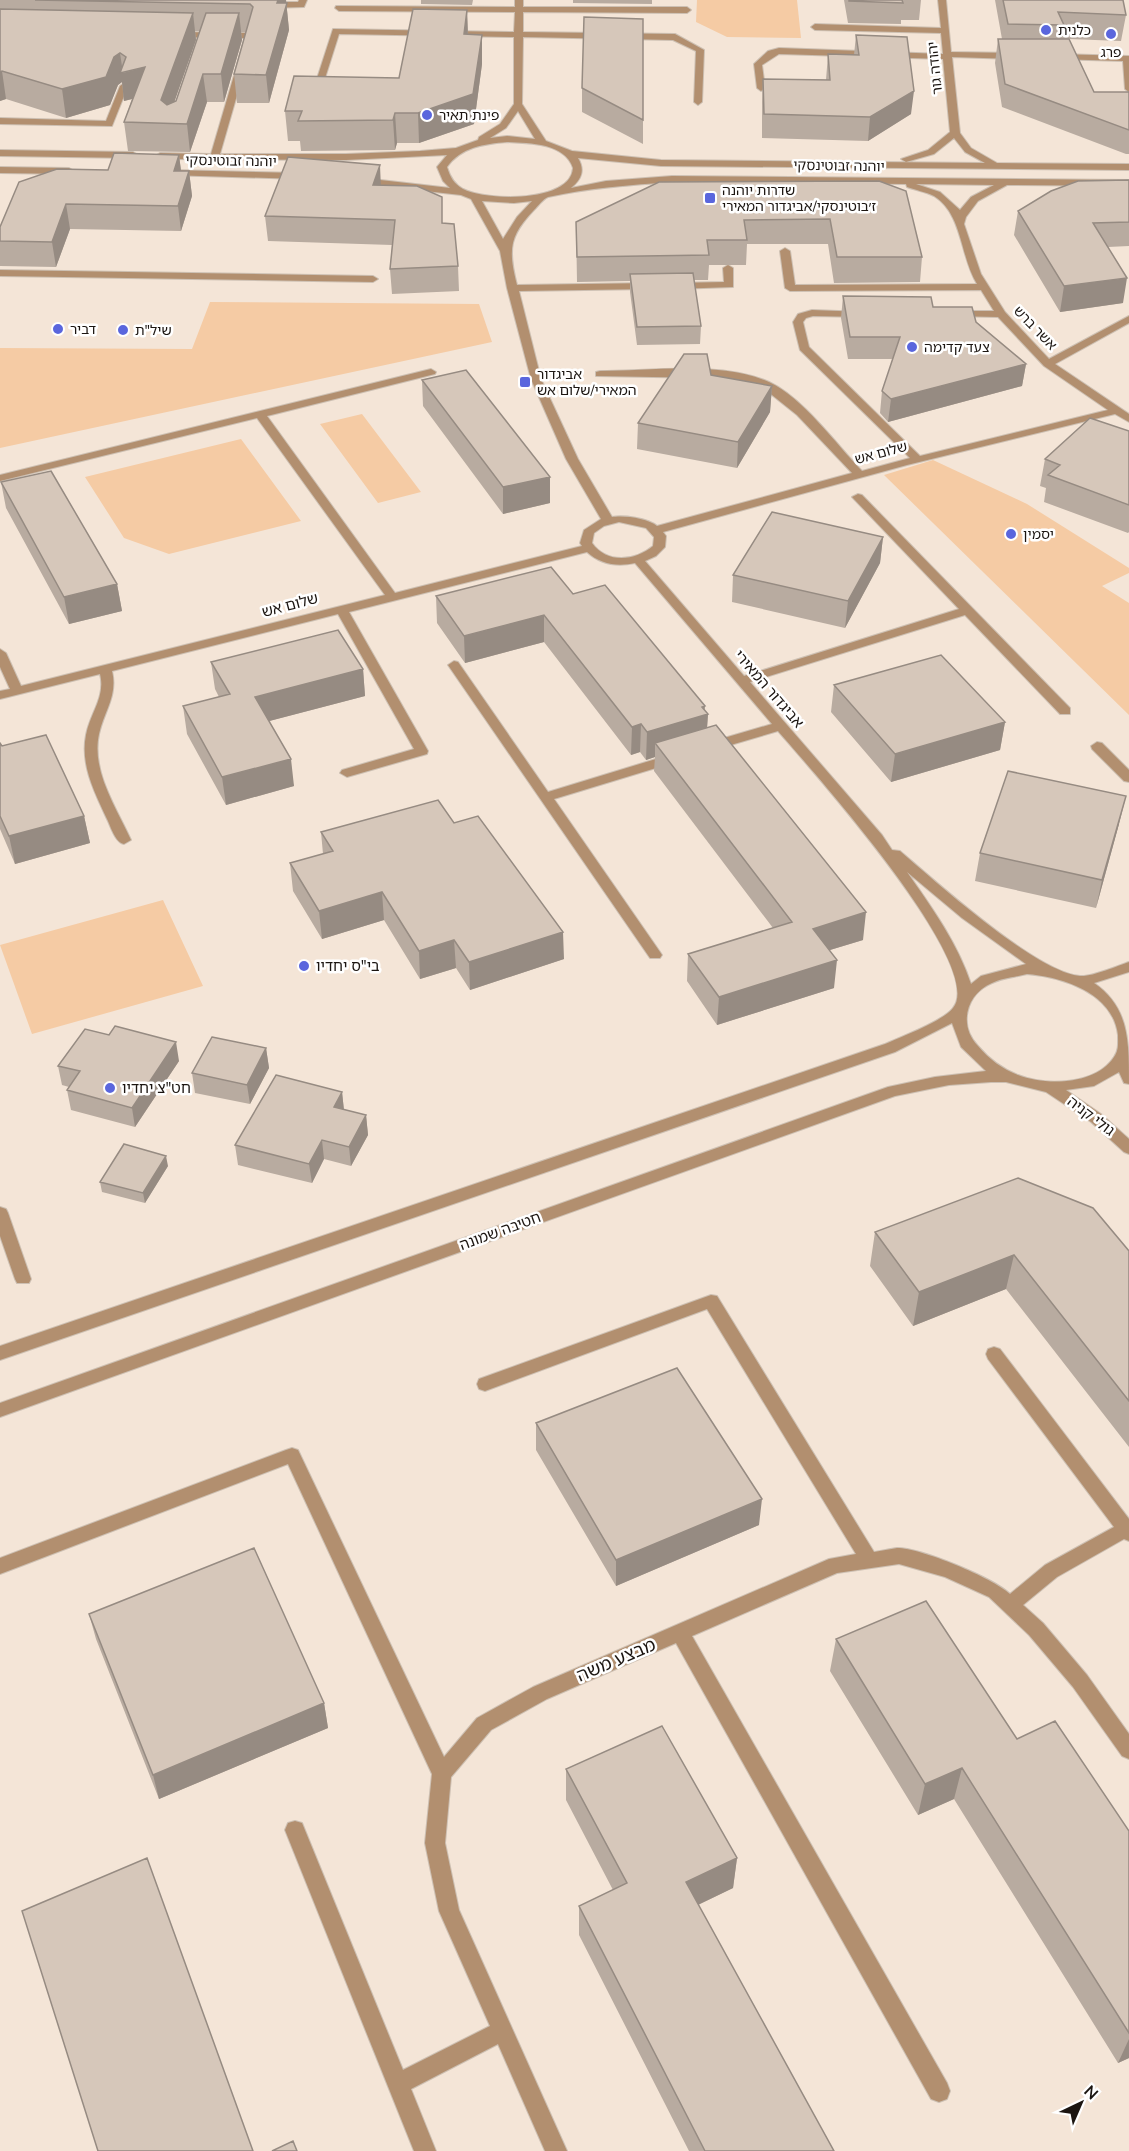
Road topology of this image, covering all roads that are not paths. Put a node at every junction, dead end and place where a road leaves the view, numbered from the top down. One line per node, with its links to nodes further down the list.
1 (303, 0): 3 (street)
2 (942, 0): 8 (street, יהודה גור)
3 (258, 5)
4 (518, 5): 5 (street); 6 (street); 10 (street)
5 (339, 8)
6 (687, 10)
7 (815, 27): 8 (street)
8 (945, 31): 13 (street, יהודה גור)
9 (170, 34): 11 (street)
10 (518, 34): 20 (street); 21 (street); 22 (street)
11 (204, 35): 12 (street); 30 (street)
12 (200, 45)
13 (947, 55): 14 (street); 18 (street); 24 (street, יהודה גור)
14 (1031, 56)
15 (1043, 57): 16 (street)
16 (1128, 59): 19 (street)
17 (124, 86): 23 (street)
18 (761, 88)
19 (1129, 88)
20 (314, 99)
21 (699, 102)
22 (518, 104): 25 (street); 26 (street)
23 (0, 121)
24 (955, 132): 31 (street); 32 (street)
25 (543, 143): 26 (street, יוהנה זבוטינסקי); 29 (street, יוהנה זבוטינסקי)
26 (471, 145): 27 (street, יוהנה זבוטינסקי)
27 (457, 151): 30 (street, יוהנה זבוטינסקי); 42 (street)
28 (0, 153): 30 (street, יוהנה זבוטינסקי)
29 (570, 154): 31 (street, יוהנה זבוטינסקי); 43 (street)
30 (215, 156)
31 (874, 164): 32 (street, יוהנה זבוטינסקי)
32 (1007, 166): 33 (street, יוהנה זבוטינסקי)
33 (1129, 167)
34 (0, 171): 35 (street)
35 (81, 172)
36 (162, 173): 37 (street, יוהנה זבוטינסקי)
37 (308, 177)
38 (357, 180): 42 (street)
39 (889, 180): 40 (street, יוהנה זבוטינסקי); 43 (street, יוהנה זבוטינסקי); 45 (street, אשר ברש)
40 (1013, 181): 41 (street, יוהנה זבוטינסקי); 45 (street)
41 (1129, 183)
42 (461, 192): 44 (street, יוהנה זבוטינסקי)
43 (546, 196): 44 (street, יוהנה זבוטינסקי); 47 (street)
44 (476, 197): 47 (street)
45 (959, 225): 51 (street, אשר ברש)
46 (785, 250): 51 (street)
47 (505, 251): 52 (street)
48 (728, 268): 52 (street)
49 (0, 273): 50 (street)
50 (372, 279)
51 (984, 287): 55 (street, אשר ברש)
52 (512, 288): 67 (street)
53 (871, 314): 63 (street)
54 (942, 314): 55 (street)
55 (1001, 315): 57 (street, אשר ברש)
56 (1129, 319): 57 (street)
57 (1048, 364): 60 (street, אשר ברש)
58 (431, 372): 61 (street)
59 (600, 374): 64 (street)
60 (1115, 411): 62 (street, אשר ברש); 63 (street, שלום אש)
61 (260, 414): 65 (street); 71 (street)
62 (1129, 419)
63 (917, 459): 64 (street, שלום אש)
64 (859, 474): 68 (street, שלום אש)
65 (0, 478)
66 (858, 496): 73 (street)
67 (608, 521): 68 (street); 69 (street)
68 (656, 530): 70 (street)
69 (589, 548): 70 (street); 71 (street, שלום אש)
70 (638, 560): 77 (street, אביגדור המאירי)
71 (391, 595): 72 (street, שלום אש)
72 (341, 608): 76 (street, שלום אש); 83 (street)
73 (968, 610): 77 (street); 80 (street)
74 (0, 653): 78 (street)
75 (454, 665): 85 (street)
76 (105, 669): 78 (street, שלום אש); 87 (street)
77 (740, 681): 81 (street, אביגדור המאירי)
78 (17, 691): 79 (street, שלום אש)
79 (0, 696)
80 (1065, 711)
81 (779, 726): 85 (street); 86 (street, אביגדור המאירי)
82 (1097, 746): 84 (street)
83 (347, 773)
84 (1129, 778)
85 (545, 796): 88 (street)
86 (877, 838): 90 (street, אביגדור המאירי); 92 (street, אביגדור המאירי)
87 (124, 840)
88 (655, 955)
89 (1129, 967): 91 (street)
90 (1046, 970): 91 (street); 92 (street)
91 (1082, 981): 94 (street)
92 (967, 994): 93 (street)
93 (958, 1012): 96 (street); 102 (street)
94 (1128, 1035): 95 (street)
95 (1121, 1059): 97 (street); 98 (street)
96 (1005, 1077): 98 (street); 105 (street, חטיבה שמונה)
97 (1129, 1079)
98 (1050, 1087): 99 (street, גולי קניה)
99 (1129, 1148)
100 (0, 1213): 101 (street)
101 (23, 1279)
102 (0, 1353)
103 (994, 1354): 106 (street)
104 (485, 1384): 107 (street)
105 (0, 1410)
106 (1128, 1531): 109 (street)
107 (869, 1560): 109 (street, מבצע משה); 110 (street, מבצע משה)
108 (0, 1566): 112 (street)
109 (1010, 1605): 111 (street, מבצע משה)
110 (680, 1632): 112 (street, מבצע משה); 116 (street)
111 (1129, 1750)
112 (442, 1774): 114 (street)
113 (295, 1830): 115 (street)
114 (502, 2031): 115 (street); 118 (street)
115 (398, 2084): 117 (street)
116 (939, 2091)
117 (425, 2151)
118 (556, 2151)

